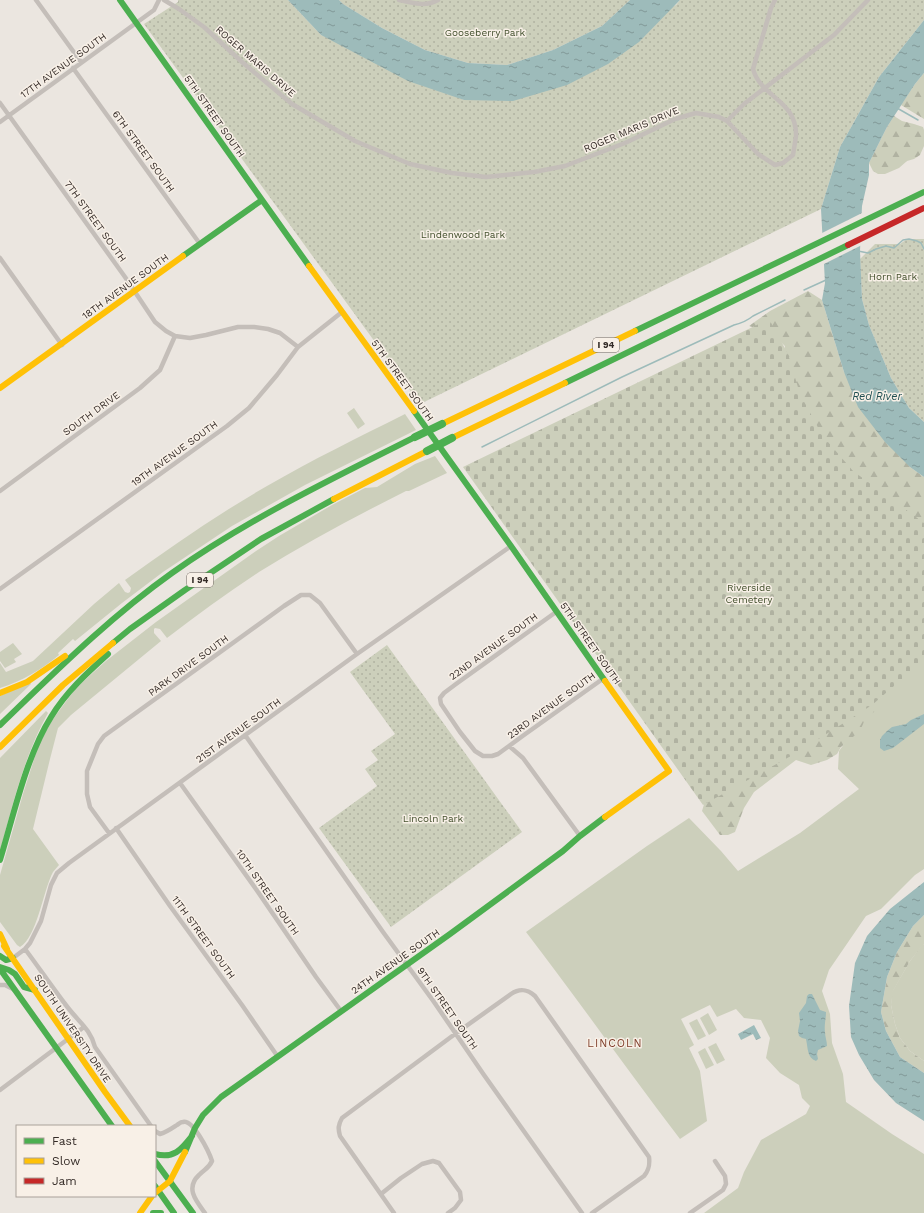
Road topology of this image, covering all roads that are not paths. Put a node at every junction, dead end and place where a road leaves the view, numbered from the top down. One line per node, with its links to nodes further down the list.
1 (36, 0): 10 (street)
2 (120, 0): 9 (main road, 5TH STREET SOUTH)
3 (159, 0): 9 (street, 17TH AVENUE SOUTH)
4 (164, 0): 15 (street, ROGER MARIS DRIVE)
5 (399, 0): 6 (street)
6 (438, 0)
7 (775, 0): 12 (street)
8 (868, 0): 12 (street)
9 (136, 23): 10 (street, 17TH AVENUE SOUTH); 18 (main road, 5TH STREET SOUTH)
10 (81, 62): 11 (street, 17TH AVENUE SOUTH)
11 (73, 68): 14 (street, 17TH AVENUE SOUTH); 20 (street, 6TH STREET SOUTH)
12 (764, 89): 15 (street); 15 (street, ROGER MARIS DRIVE)
13 (0, 103): 14 (street, 7TH STREET SOUTH)
14 (9, 115): 16 (street, 17TH AVENUE SOUTH); 22 (street, 7TH STREET SOUTH)
15 (727, 121)
16 (0, 122)
17 (924, 192): 33 (main road, I 94, bridge)
18 (262, 200): 20 (main road, 18TH AVENUE SOUTH); 23 (main road, 5TH STREET SOUTH)
19 (924, 208): 32 (main road, I 94, bridge)
20 (200, 244): 22 (main road, 18TH AVENUE SOUTH)
21 (0, 258): 25 (street)
22 (135, 291): 24 (street, 7TH STREET SOUTH); 25 (main road, 18TH AVENUE SOUTH)
23 (342, 312): 26 (street, 19TH AVENUE SOUTH); 29 (main road, 5TH STREET SOUTH)
24 (176, 336): 26 (street, 7TH STREET SOUTH); 28 (street, SOUTH DRIVE)
25 (62, 345): 27 (main road, 18TH AVENUE SOUTH)
26 (298, 347): 30 (street, 19TH AVENUE SOUTH)
27 (0, 388)
28 (0, 491)
29 (511, 546): 31 (main road, 5TH STREET SOUTH); 34 (street, 21ST AVENUE SOUTH)
30 (0, 589)
31 (556, 612): 35 (main road, 5TH STREET SOUTH); 39 (street, 22ND AVENUE SOUTH)
32 (151, 614): 40 (main road, I 94); 46 (main road)
33 (88, 642): 36 (main road); 37 (main road, I 94)
34 (357, 654): 38 (street, 21ST AVENUE SOUTH); 44 (street, PARK DRIVE SOUTH)
35 (604, 678): 39 (street, 23RD AVENUE SOUTH); 41 (main road, 5TH STREET SOUTH)
36 (0, 693)
37 (0, 725)
38 (245, 735): 42 (street, 21ST AVENUE SOUTH); 53 (street, 9TH STREET SOUTH)
39 (509, 746): 45 (street)
40 (0, 748)
41 (669, 771): 45 (main road, 24TH AVENUE SOUTH)
42 (180, 783): 43 (street, 21ST AVENUE SOUTH); 58 (street, 10TH STREET SOUTH)
43 (116, 828): 44 (street, 21ST AVENUE SOUTH); 63 (street, 11TH STREET SOUTH)
44 (108, 833): 49 (street, 21ST AVENUE SOUTH)
45 (580, 836): 53 (main road, 24TH AVENUE SOUTH)
46 (0, 860)
47 (0, 934): 50 (main road)
48 (0, 940): 50 (main road, SOUTH UNIVERSITY DRIVE)
49 (25, 949): 52 (street, 21ST AVENUE SOUTH); 59 (street)
50 (7, 950): 52 (main road, SOUTH UNIVERSITY DRIVE)
51 (0, 956): 52 (main road)
52 (13, 958): 57 (main road, SOUTH UNIVERSITY DRIVE)
53 (407, 965): 58 (main road, 24TH AVENUE SOUTH); 60 (street, 9TH STREET SOUTH)
54 (0, 968): 56 (main road); 57 (main road)
55 (0, 985): 56 (street)
56 (13, 989): 62 (main road)
57 (35, 990): 61 (main road, SOUTH UNIVERSITY DRIVE)
58 (341, 1011): 63 (main road, 24TH AVENUE SOUTH)
59 (84, 1027): 61 (street); 67 (street)
60 (455, 1034): 77 (street); 87 (street, 9TH STREET SOUTH); 88 (street)
61 (68, 1038): 62 (street); 66 (main road, SOUTH UNIVERSITY DRIVE)
62 (56, 1048): 64 (street); 65 (main road)
63 (278, 1057): 68 (main road, 24TH AVENUE SOUTH)
64 (0, 1090)
65 (111, 1125)
66 (129, 1125)
67 (150, 1125)
68 (195, 1128): 69 (street); 70 (main road, 24TH AVENUE SOUTH); 84 (street)
69 (156, 1132)
70 (192, 1136): 71 (main road); 74 (main road, 24TH AVENUE SOUTH)
71 (156, 1154)
72 (715, 1161): 89 (street)
73 (156, 1162): 74 (main road)
74 (170, 1181): 75 (main road, 24TH AVENUE SOUTH); 83 (main road)
75 (156, 1190)
76 (156, 1192): 82 (main road)
77 (381, 1194): 85 (street); 86 (street)
78 (151, 1197): 79 (main road, 24TH AVENUE SOUTH)
79 (140, 1213)
80 (153, 1213): 81 (main road)
81 (160, 1213)
82 (174, 1213)
83 (193, 1213)
84 (205, 1213)
85 (394, 1213)
86 (448, 1213)
87 (582, 1213)
88 (592, 1213)
89 (690, 1213)

